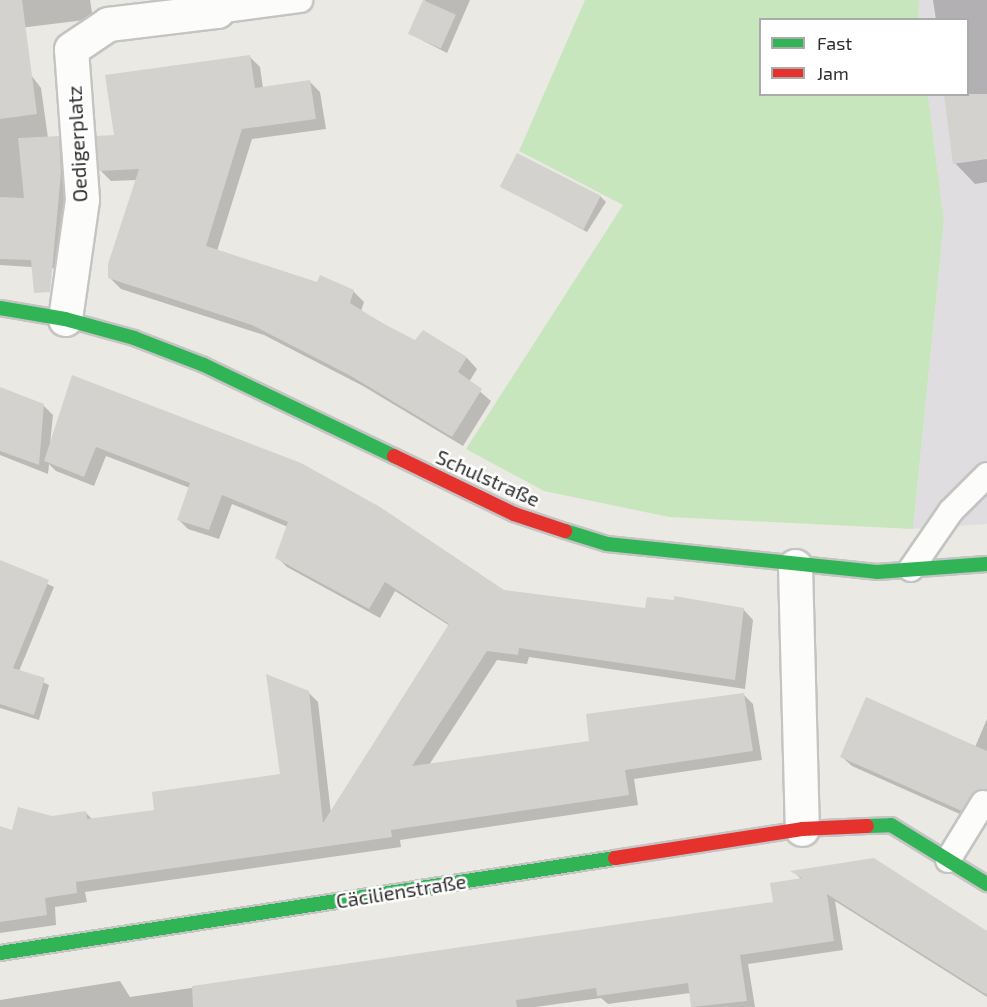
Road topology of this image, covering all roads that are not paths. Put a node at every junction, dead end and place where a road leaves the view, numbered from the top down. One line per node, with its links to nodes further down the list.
1 (300, 0): 2 (lane)
2 (216, 5): 3 (street, Oedigerplatz)
3 (107, 12): 5 (street, Oedigerplatz)
4 (0, 308): 5 (street, Schulstraße)
5 (65, 319): 8 (street, Schulstraße)
6 (987, 475): 9 (lane)
7 (987, 564): 9 (street, Schulstraße)
8 (795, 566): 9 (street, Schulstraße); 11 (street)
9 (911, 569)
10 (983, 803): 12 (lane)
11 (802, 829): 12 (street, Cäcilienstraße); 14 (street, Cäcilienstraße)
12 (948, 860): 13 (street, Cäcilienstraße)
13 (987, 884)
14 (0, 953)

